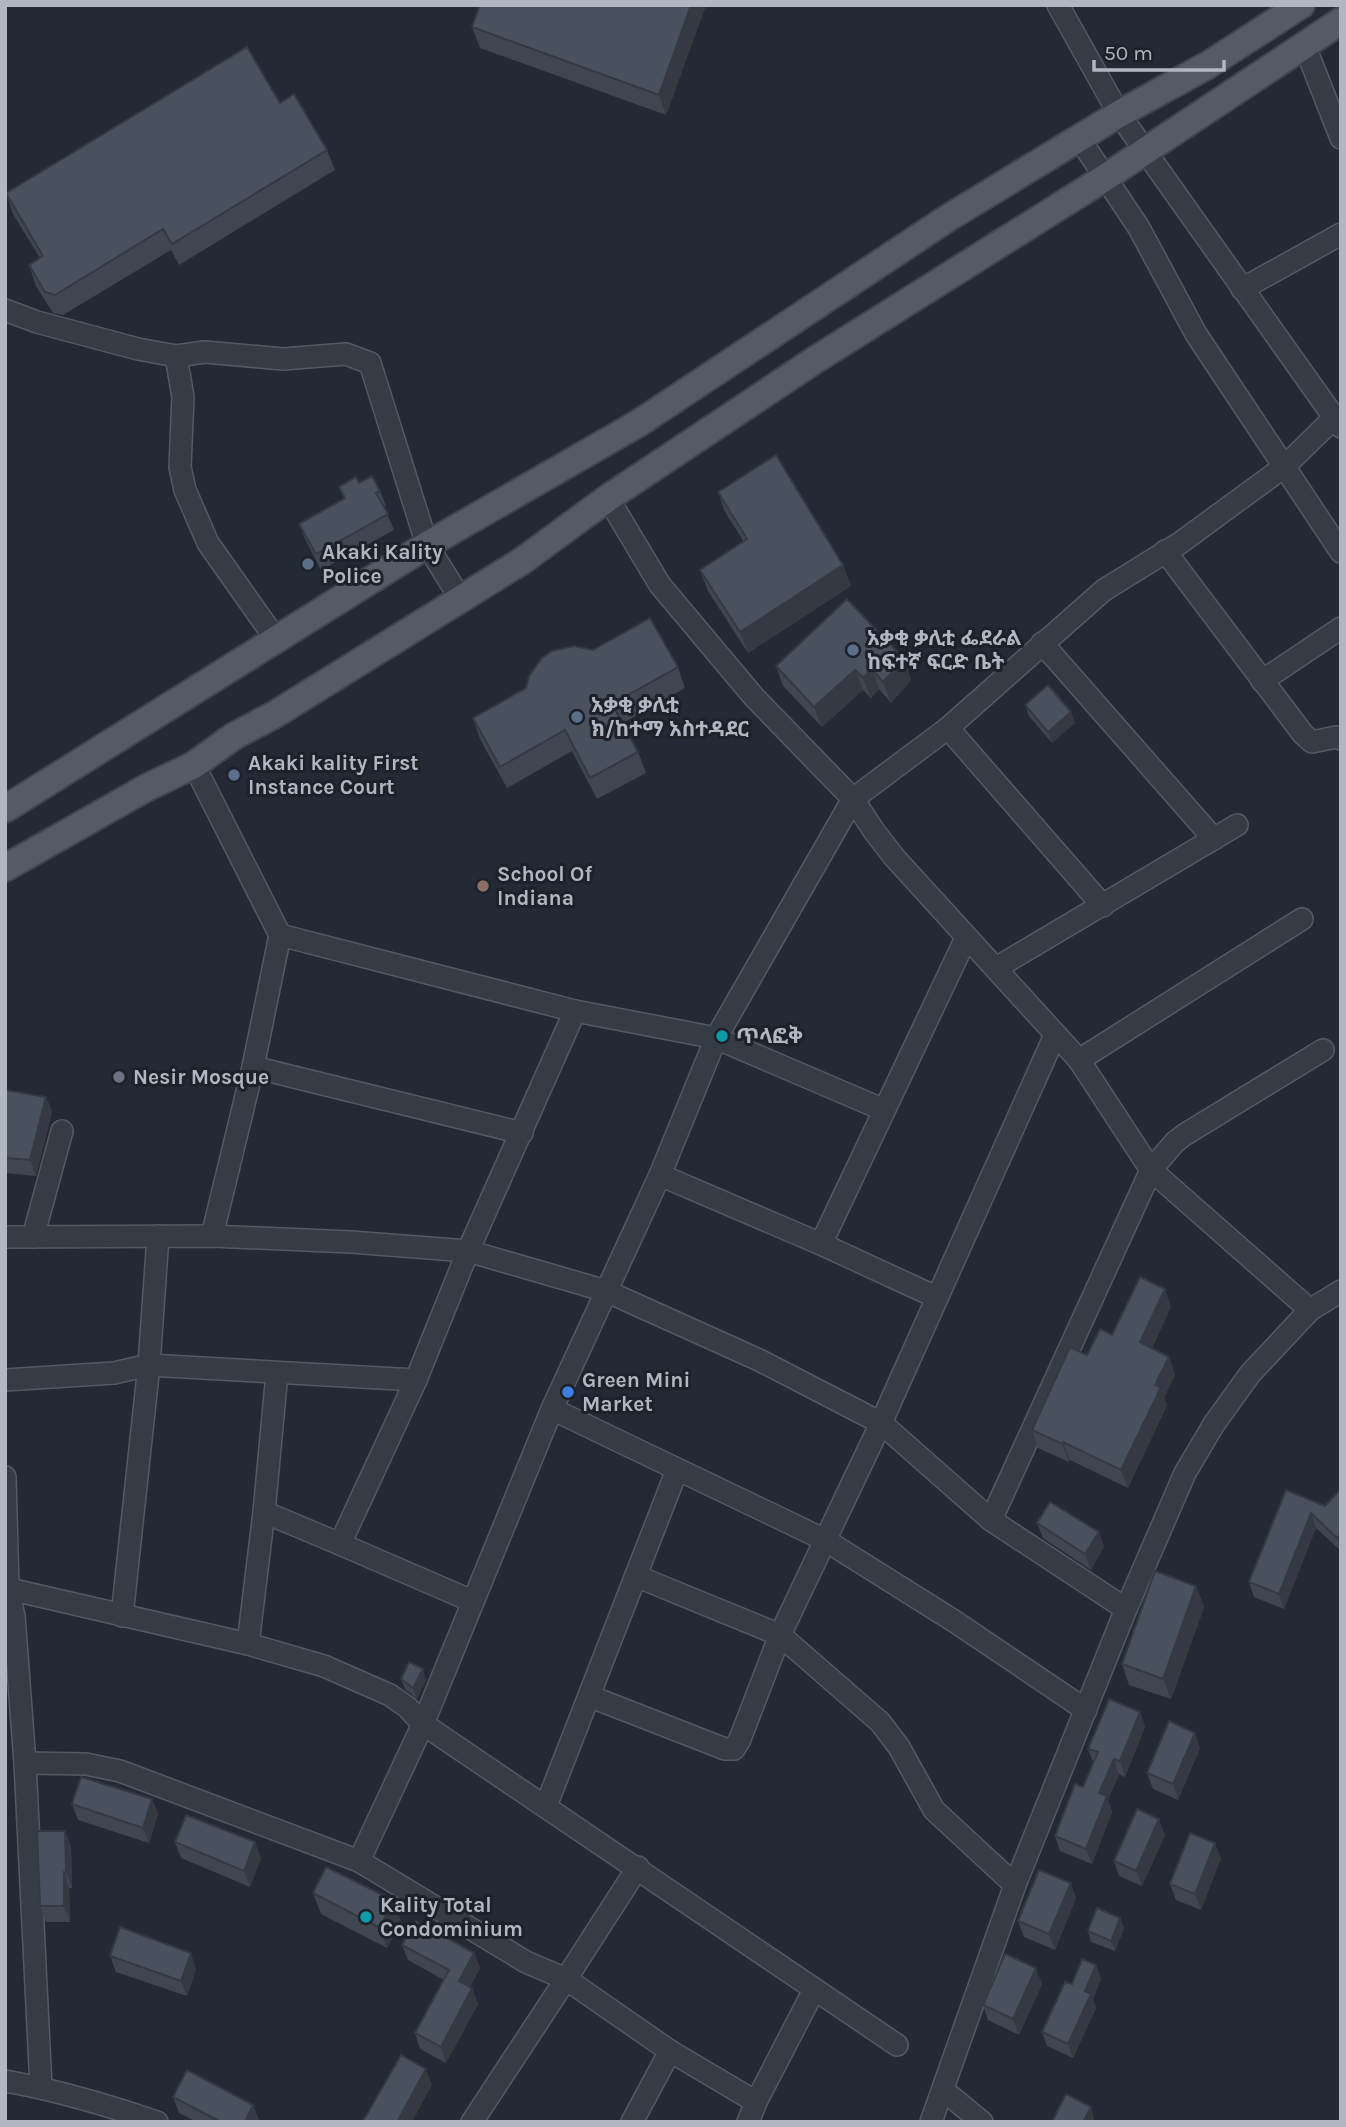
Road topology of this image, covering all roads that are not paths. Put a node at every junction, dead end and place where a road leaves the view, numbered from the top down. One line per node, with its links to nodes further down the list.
1 (1058, 5): 5 (street)
2 (1301, 5): 5 (main road)
3 (1341, 21): 4 (main road)
4 (1304, 44): 7 (street); 8 (main road)
5 (1119, 114): 6 (main road); 8 (street)
6 (1079, 138): 9 (street); 17 (main road)
7 (1341, 138)
8 (1145, 151): 9 (main road); 11 (street)
9 (1106, 177): 15 (street); 16 (main road)
10 (1341, 234): 11 (street)
11 (1242, 289): 14 (street)
12 (5, 310): 13 (street)
13 (176, 356): 17 (street); 22 (street)
14 (1338, 420): 15 (street)
15 (1285, 467): 18 (street); 19 (street)
16 (608, 498): 20 (main road); 28 (street)
17 (427, 545): 20 (street); 22 (main road)
18 (1165, 551): 23 (street); 24 (street)
19 (1341, 552)
20 (460, 598): 27 (main road)
21 (1341, 628): 24 (street)
22 (275, 638): 29 (main road)
23 (1042, 643): 25 (street); 31 (street)
24 (1262, 681): 26 (street)
25 (948, 727): 28 (street); 33 (street)
26 (1341, 739)
27 (194, 765): 32 (main road); 35 (street)
28 (853, 799): 36 (street); 40 (street)
29 (5, 809)
30 (1237, 825): 31 (street)
31 (1214, 839): 33 (street)
32 (5, 868)
33 (1103, 906): 37 (street)
34 (1302, 919): 42 (street)
35 (280, 935): 38 (street); 43 (street)
36 (967, 937): 37 (street); 44 (street)
37 (996, 968): 39 (street)
38 (575, 1011): 40 (street); 46 (street)
39 (1055, 1035): 42 (street); 57 (street)
40 (716, 1038): 44 (street); 48 (street)
41 (1323, 1050): 47 (street)
42 (1079, 1060): 47 (street)
43 (253, 1067): 46 (street); 50 (street)
44 (884, 1110): 53 (street)
45 (62, 1131): 52 (street)
46 (522, 1133): 54 (street)
47 (1151, 1170): 58 (street); 68 (street)
48 (660, 1175): 53 (street); 55 (street)
49 (158, 1236): 50 (street); 52 (street); 59 (street)
50 (212, 1236): 54 (street)
51 (5, 1237): 52 (street)
52 (33, 1237)
53 (821, 1244): 57 (street)
54 (468, 1251): 55 (street); 62 (street)
55 (606, 1291): 63 (street); 64 (street)
56 (1341, 1291): 58 (street)
57 (936, 1297): 64 (street)
58 (1310, 1310): 74 (street)
59 (149, 1364): 60 (street); 61 (street); 75 (street)
60 (277, 1373): 62 (street); 67 (street)
61 (5, 1380)
62 (416, 1380): 70 (street)
63 (552, 1409): 65 (street); 73 (street)
64 (881, 1423): 68 (street); 69 (street)
65 (677, 1470): 69 (street); 71 (street)
66 (5, 1477): 72 (street)
67 (264, 1512): 70 (street); 77 (street)
68 (990, 1520): 74 (street)
69 (825, 1540): 76 (street); 79 (street)
70 (340, 1544): 73 (street)
71 (636, 1576): 76 (street); 78 (street)
72 (7, 1588): 75 (street); 81 (street)
73 (472, 1601): 80 (street)
74 (1126, 1609): 79 (street)
75 (121, 1616): 77 (street)
76 (780, 1636): 78 (street); 85 (street)
77 (248, 1644): 80 (street)
78 (589, 1696): 82 (street)
79 (1086, 1710): 85 (street)
80 (423, 1724): 82 (street); 83 (street)
81 (25, 1763): 83 (street); 91 (street)
82 (546, 1806): 84 (street)
83 (359, 1861): 86 (street)
84 (638, 1867): 86 (street); 87 (street)
85 (1015, 1885): 92 (street)
86 (560, 1987): 89 (street); 95 (street)
87 (814, 1990): 88 (street); 93 (street)
88 (897, 2045)
89 (670, 2051): 93 (street); 96 (street)
90 (5, 2081): 91 (street)
91 (41, 2087): 94 (street)
92 (943, 2091): 97 (street); 98 (street)
93 (752, 2112)
94 (157, 2122)
95 (472, 2122)
96 (632, 2122)
97 (931, 2122)
98 (982, 2122)

